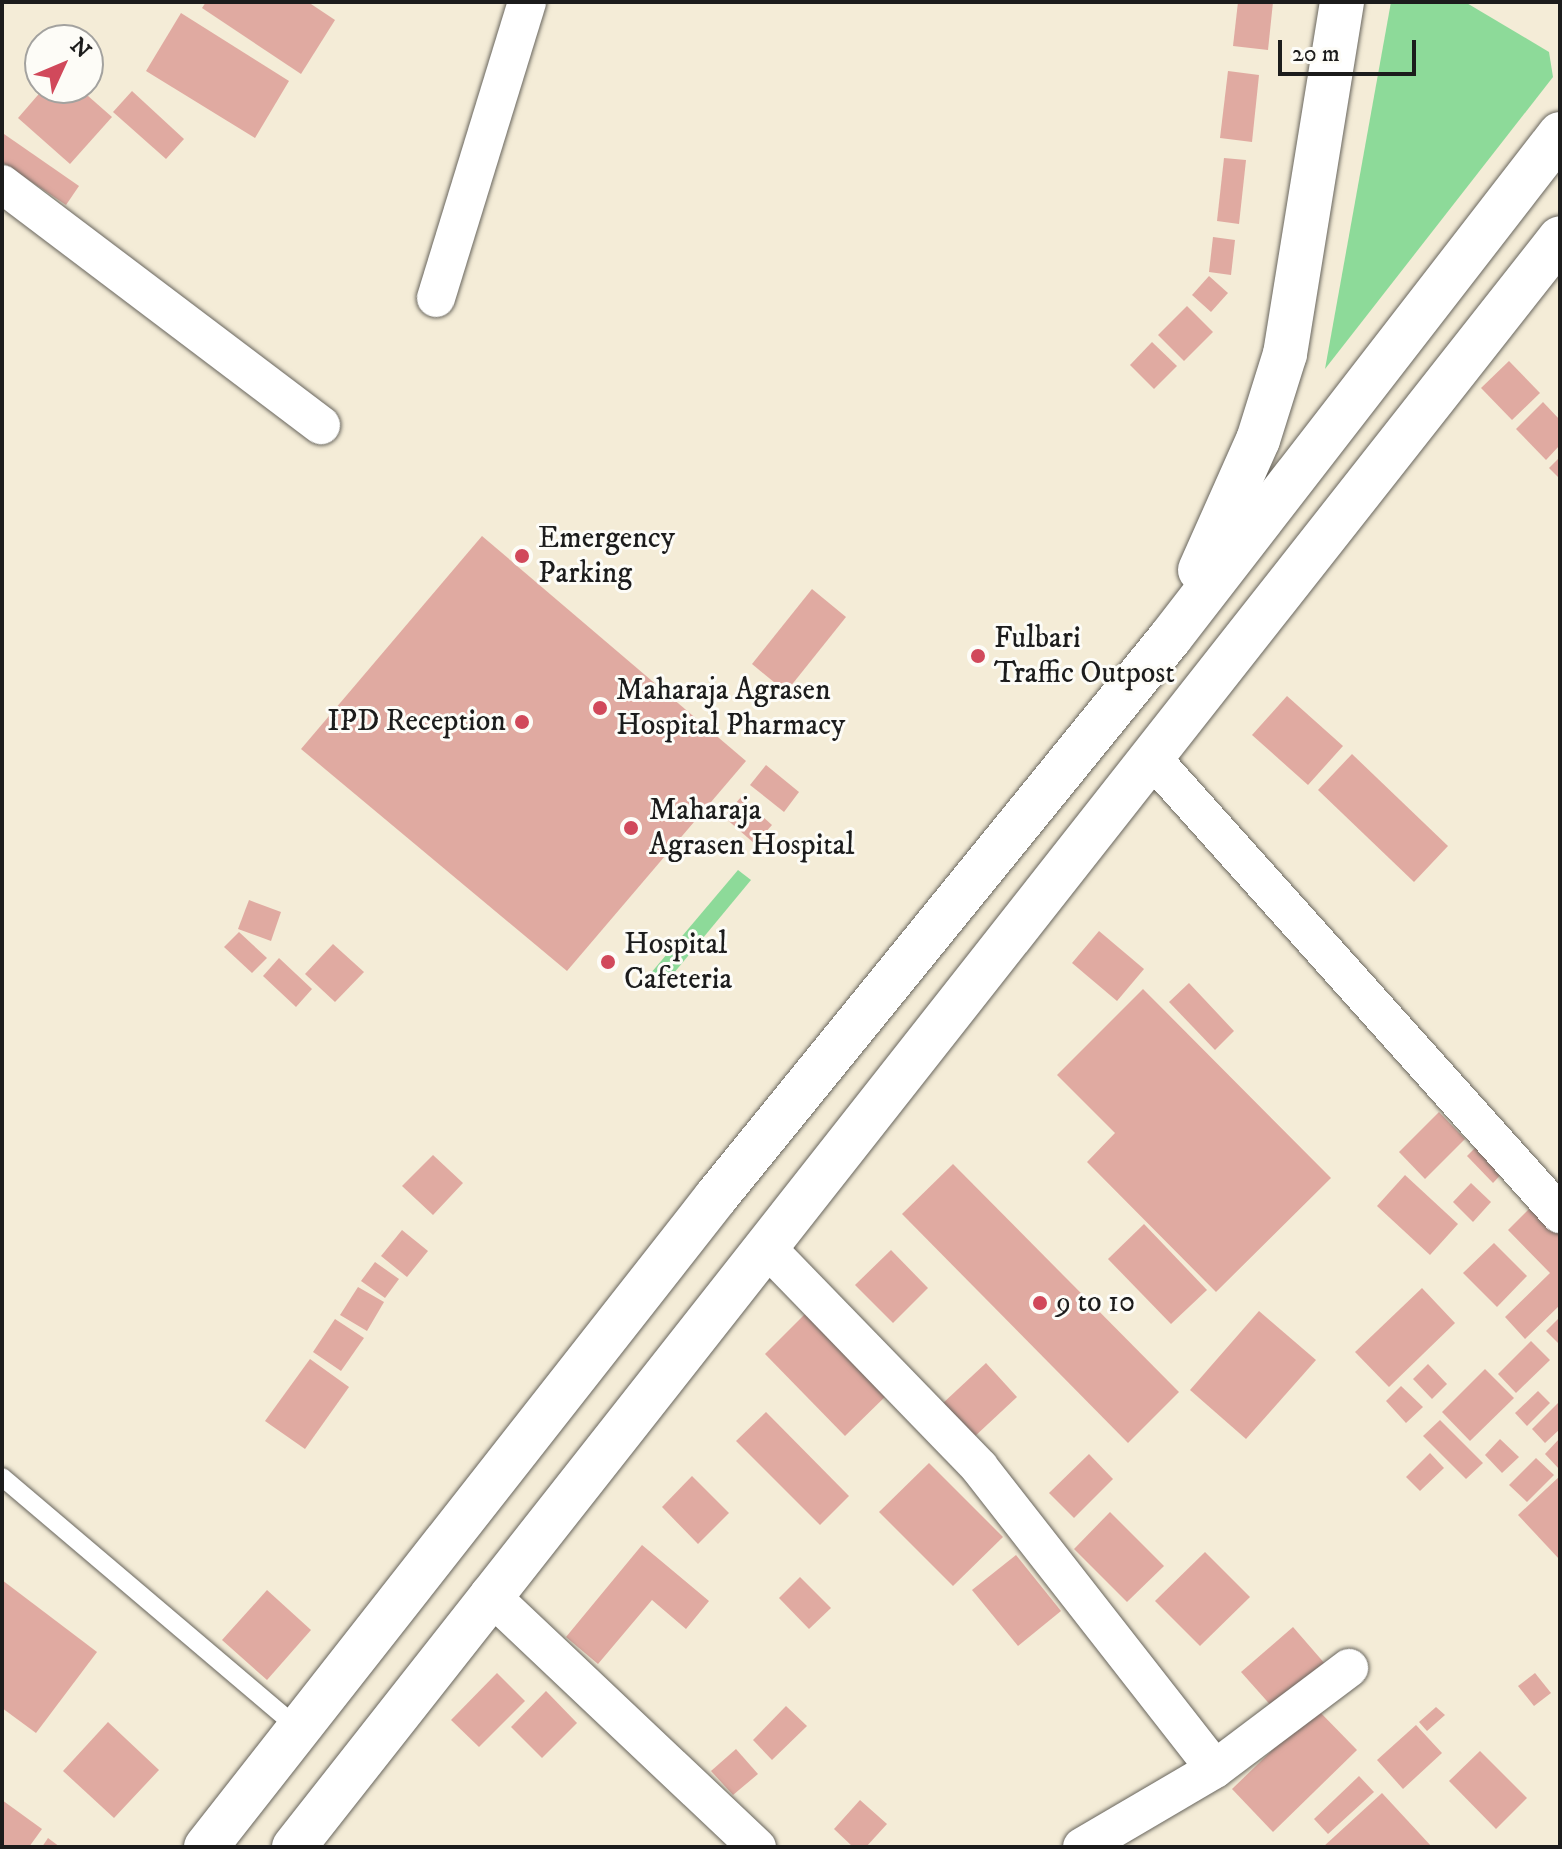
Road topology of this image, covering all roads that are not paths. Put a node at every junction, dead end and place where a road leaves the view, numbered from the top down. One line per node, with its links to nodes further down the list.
1 (527, 2): 6 (street)
2 (1342, 2): 8 (highway)
3 (1560, 134): 8 (highway)
4 (2, 184): 7 (street)
5 (1560, 238): 9 (highway)
6 (436, 298)
7 (321, 425)
8 (1170, 638): 15 (highway)
9 (1150, 756): 10 (street); 11 (highway)
10 (1560, 1214)
11 (765, 1246): 13 (highway); 16 (street)
12 (2, 1477): 15 (lane)
13 (489, 1594): 18 (highway); 19 (street)
14 (1349, 1668): 16 (street)
15 (298, 1728): 17 (highway)
16 (1215, 1769): 20 (street)
17 (206, 1847)
18 (294, 1847)
19 (757, 1847)
20 (1082, 1847)

